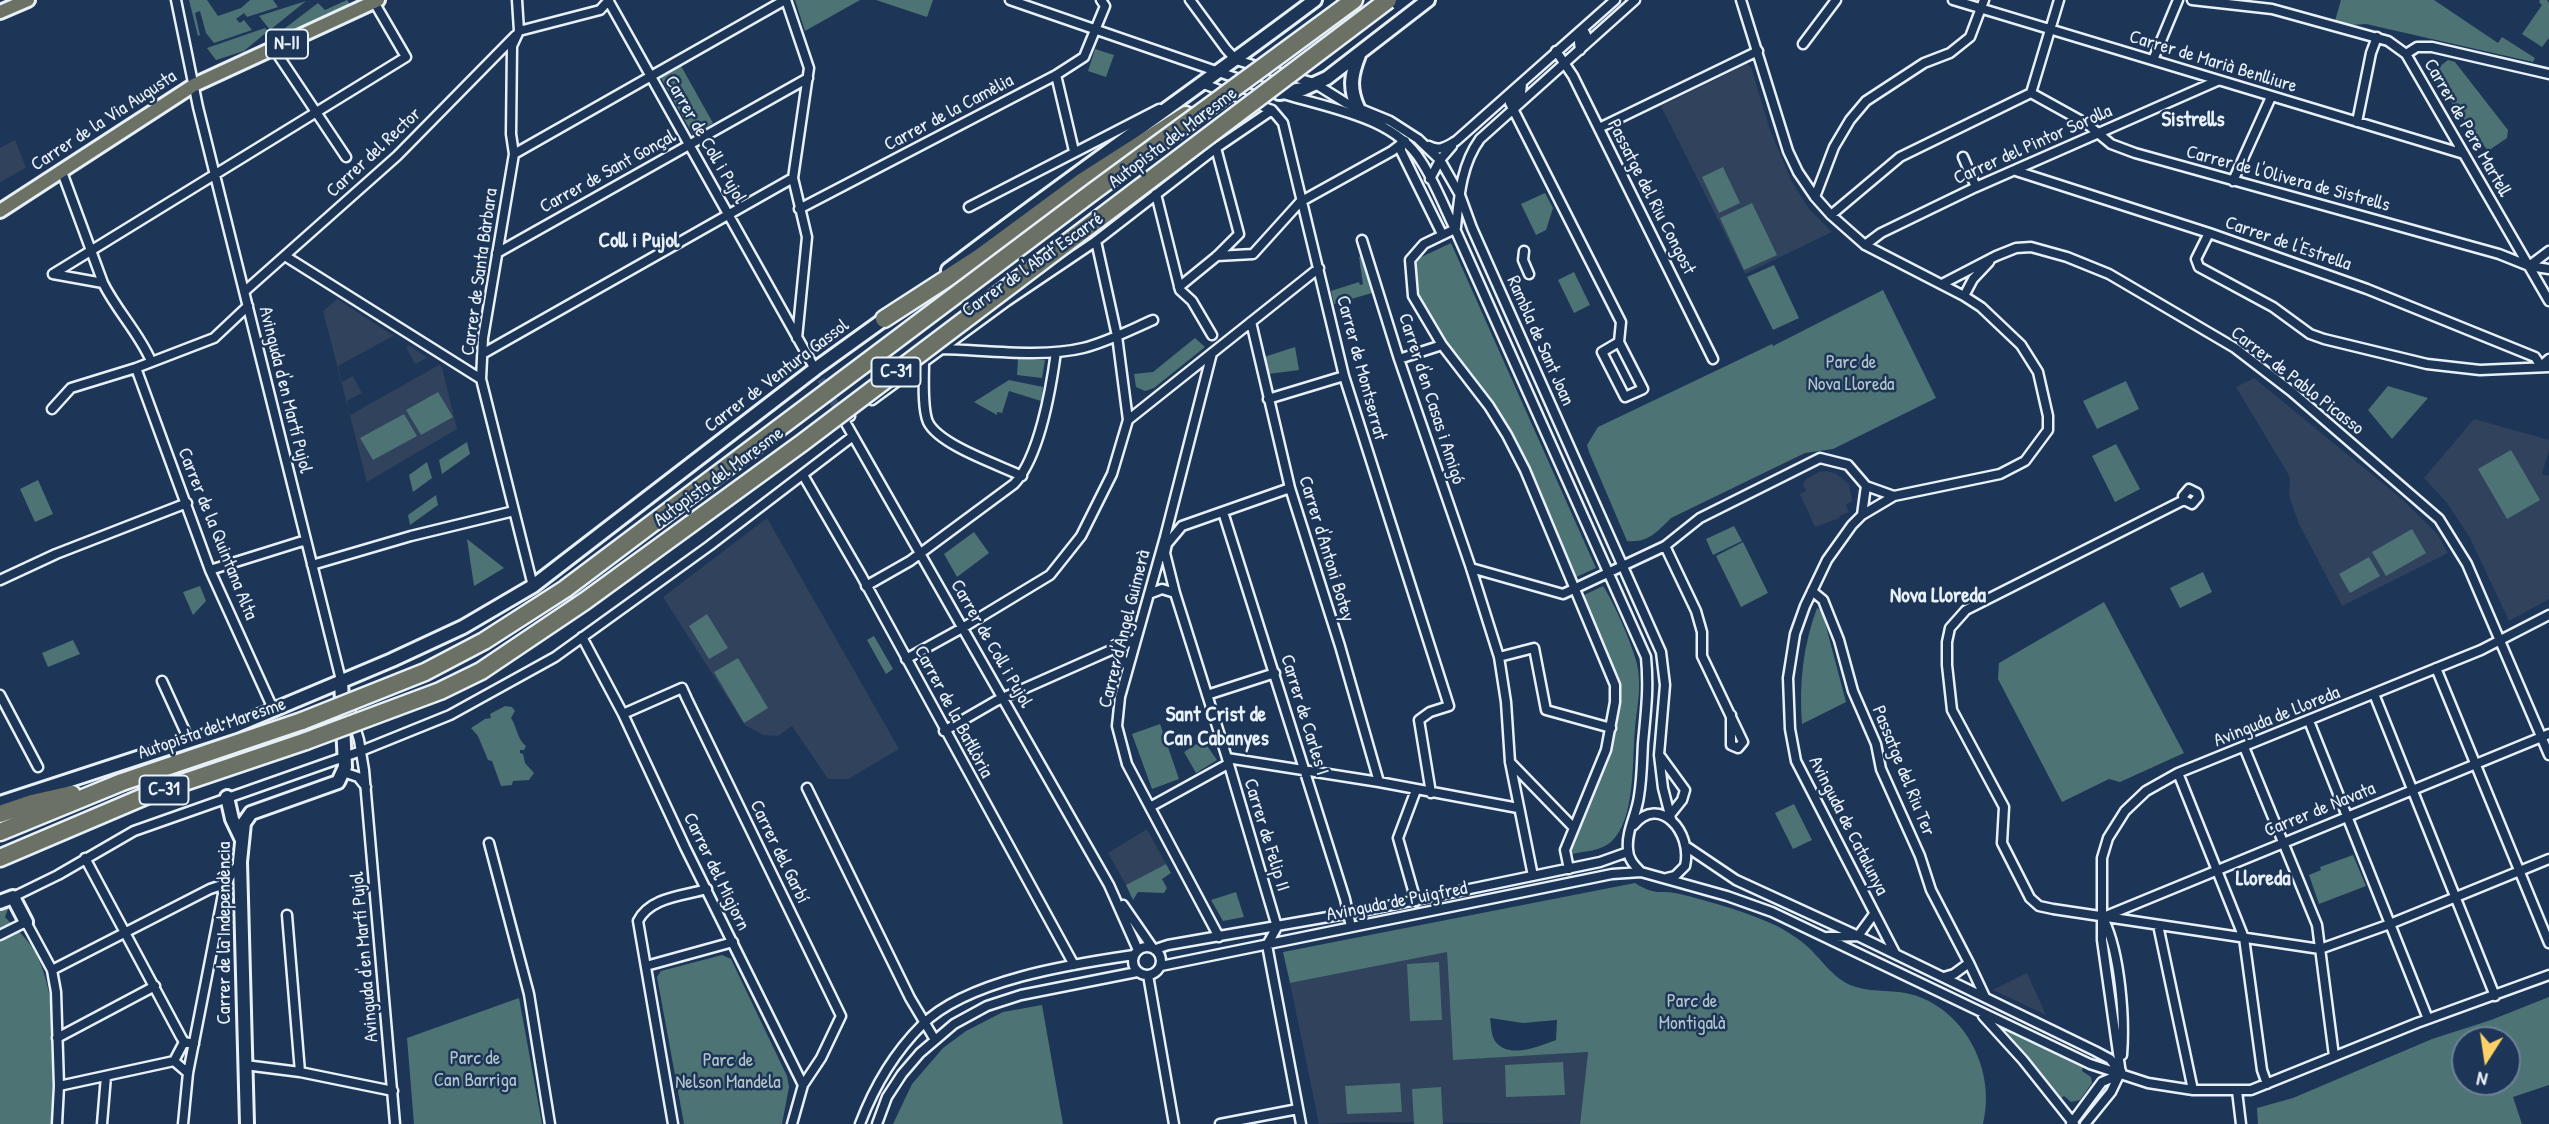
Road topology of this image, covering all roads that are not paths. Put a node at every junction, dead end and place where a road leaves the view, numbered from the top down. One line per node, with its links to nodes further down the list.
1 (28, 0): 23 (main road)
2 (176, 0): 48 (street, Avinguda d'en Martí Pujol)
3 (517, 0): 27 (street, Carrer de Santa Bàrbara)
4 (608, 0): 27 (street); 42 (street, Carrer de Coll i Pujol)
5 (786, 0): 42 (street); 43 (street)
6 (1010, 0): 24 (street, Rambla de Sant Joan)
7 (1101, 0): 24 (street, Carrer de la Camèlia)
8 (1190, 0): 36 (street)
9 (1315, 0): 36 (street, Carrer de Ventura Gassol)
10 (1354, 0): 51 (highway, Autopista del Maresme / C-31, bridge)
11 (1388, 0): 227 (highway, Autopista del Maresme / C-31, bridge)
12 (1428, 0): 34 (street)
13 (1615, 0): 25 (street)
14 (1635, 0): 31 (street)
15 (1741, 0): 33 (street, Avinguda de Catalunya)
16 (1836, 0): 29 (street)
17 (1953, 0): 22 (street, Carrer de Marià Benlliure)
18 (2059, 0): 26 (street)
19 (2178, 0): 37 (street)
20 (2192, 0): 28 (street, Carrer de Pere Martell)
21 (376, 1): 30 (main road, N-II); 57 (street)
22 (1982, 4): 26 (street, Carrer de Marià Benlliure); 81 (street)
23 (0, 12)
24 (1096, 28): 39 (street, Rambla de Sant Joan); 41 (street, Carrer de la Camèlia)
25 (1583, 29): 31 (street); 32 (street)
26 (2049, 29): 37 (street, Carrer de Marià Benlliure); 50 (street)
27 (519, 31): 67 (street, Carrer de Santa Bàrbara); 98 (street, Carrer del Rector)
28 (2377, 37): 35 (street, Carrer de Pere Martell); 58 (street)
29 (1803, 44)
30 (274, 49): 48 (main road, N-II); 57 (street)
31 (1580, 50): 38 (street)
32 (1556, 51): 38 (street, Passatge del Riu Congost); 47 (street)
33 (1758, 51): 59 (street); 81 (street, Avinguda de Catalunya)
34 (1359, 54): 46 (street); 54 (street)
35 (2406, 54): 40 (street); 68 (street, Carrer de Pere Martell)
36 (1236, 60): 39 (street, Carrer de Ventura Gassol); 46 (street, Rambla de Sant Joan)
37 (2152, 60): 44 (street, Carrer de Marià Benlliure)
38 (1565, 62): 55 (street); 59 (street, Passatge del Riu Congost)
39 (1218, 72): 45 (street, Carrer de Ventura Gassol); 49 (street, Rambla de Sant Joan)
40 (2544, 72)
41 (1056, 75): 66 (street); 84 (street, Carrer de la Camèlia)
42 (650, 76): 64 (street, Carrer de Coll i Pujol); 67 (street)
43 (808, 78): 64 (street, Carrer de Sant Gonçal); 75 (street)
44 (2218, 81): 52 (street, Carrer de Marià Benlliure); 60 (street, Carrer del Pintor Sorolla)
45 (1201, 83): 53 (street, Carrer de Ventura Gassol); 56 (street)
46 (1314, 83): 49 (street); 54 (street, Rambla de Sant Joan)
47 (1522, 83): 55 (street); 62 (street)
48 (194, 85): 73 (main road, Carrer de la Via Augusta / N-II); 74 (street, Avinguda d'en Martí Pujol)
49 (1279, 93): 63 (street, Rambla de Sant Joan)
50 (2031, 93): 60 (street, Carrer de l'Olivera de Sistrells); 87 (street)
51 (1225, 97): 112 (highway, bridge); 203 (highway, Autopista del Maresme / C-31, bridge)
52 (2271, 97): 58 (street, Carrer de Marià Benlliure); 77 (street)
53 (1174, 102): 66 (street); 112 (street, Carrer de Ventura Gassol)
54 (1358, 108): 61 (street, Rambla de Sant Joan)
55 (1514, 108): 80 (street); 118 (street)
56 (1272, 110): 65 (street, Carrer de l'Abat Escarré); 82 (street, Carrer de Montserrat)
57 (316, 113): 69 (street); 74 (street)
58 (2357, 122): 68 (street, Carrer de Marià Benlliure)
59 (1599, 128): 125 (street, Passatge del Riu Congost)
60 (2098, 134): 72 (street, Carrer del Pintor Sorolla); 77 (street, Carrer de l'Olivera de Sistrells)
61 (1418, 139): 62 (street); 71 (street, Rambla de Sant Joan)
62 (1456, 141): 71 (street)
63 (1403, 142): 76 (street, Rambla de Sant Joan); 82 (street); 90 (street)
64 (689, 145): 86 (street, Carrer de Coll i Pujol); 97 (street, Carrer de Sant Gonçal)
65 (1216, 148): 79 (street, Carrer de l'Abat Escarré); 99 (street)
66 (1074, 151): 83 (street)
67 (514, 153): 97 (street, Carrer de Santa Bàrbara)
68 (2463, 155): 101 (street, Carrer de Pere Martell)
69 (346, 157)
70 (1963, 157): 78 (street)
71 (1440, 160): 76 (street); 80 (street, Rambla de Sant Joan)
72 (2016, 171): 78 (street, Carrer del Pintor Sorolla); 89 (street, Carrer de l'Estrella)
73 (62, 172): 85 (main road, Carrer de la Via Augusta / N-II); 96 (street)
74 (216, 176): 96 (street); 108 (street, Avinguda d'en Martí Pujol)
75 (793, 178): 84 (street); 86 (street)
76 (1430, 179): 88 (street, Rambla de Sant Joan)
77 (2232, 181): 101 (street, Carrer de l'Olivera de Sistrells)
78 (1976, 187): 93 (street, Carrer del Pintor Sorolla)
79 (1156, 194): 92 (street, Carrer de l'Abat Escarré); 107 (street)
80 (1460, 195): 88 (street); 155 (street, Rambla de Sant Joan)
81 (1815, 197): 87 (street, Avinguda de Catalunya)
82 (1300, 202): 99 (street); 102 (street, Carrer de Montserrat)
83 (969, 207)
84 (799, 209): 117 (street)
85 (0, 211)
86 (729, 214): 117 (street, Carrer de Coll i Pujol); 122 (street)
87 (1831, 215): 93 (street, Avinguda de Catalunya)
88 (1455, 229): 90 (street); 158 (street, Rambla de Sant Joan)
89 (2209, 233): 129 (street, Carrer de l'Estrella); 129 (street)
90 (1442, 234): 119 (street)
91 (1362, 240): 124 (street, Carrer d'en Casas i Amigó)
92 (1096, 242): 116 (street); 120 (street, Carrer de l'Abat Escarré)
93 (1865, 245): 106 (street, Avinguda de Catalunya)
94 (1524, 251): 104 (street)
95 (2549, 251): 101 (street)
96 (90, 253): 105 (street); 105 (street)
97 (497, 253): 122 (street, Carrer de Santa Bàrbara)
98 (285, 256): 108 (street, Carrer del Rector); 133 (street)
99 (1217, 256): 107 (street)
100 (1996, 256): 106 (street, Carrer de Pablo Picasso); 109 (street); 170 (street, Carrer de Pablo Picasso)
101 (2529, 266): 103 (street, Carrer de l'Olivera de Sistrells); 110 (street, Carrer de Pere Martell)
102 (1319, 268): 114 (street); 132 (street, Carrer de Montserrat)
103 (2549, 269)
104 (1529, 274)
105 (103, 283): 127 (street)
106 (1942, 284): 109 (street, Avinguda de Catalunya)
107 (1179, 287): 115 (street)
108 (245, 291): 111 (street, Avinguda d'en Martí Pujol)
109 (1964, 296): 143 (street, Avinguda de Catalunya)
110 (2549, 301)
111 (248, 306): 127 (street); 151 (street, Avinguda d'en Martí Pujol)
112 (884, 319): 131 (street, Carrer de Ventura Gassol)
113 (1153, 320): 116 (street)
114 (1251, 322): 123 (street); 134 (street, Carrer d'Antoni Botey)
115 (1212, 335)
116 (1117, 336): 121 (street); 137 (street)
117 (797, 338): 131 (street, Carrer de Coll i Pujol)
118 (1619, 342): 118 (street)
119 (1442, 345): 124 (street); 162 (street)
120 (942, 349): 121 (street); 128 (street, Carrer de l'Abat Escarré)
121 (1056, 352): 140 (street)
122 (484, 353): 133 (street, Carrer de Santa Bàrbara)
123 (1212, 353): 137 (street); 148 (street, Carrer d'Àngel Guimerà)
124 (1399, 359): 156 (street, Carrer d'en Casas i Amigó)
125 (1713, 359)
126 (2549, 359): 129 (street)
127 (151, 361): 130 (street)
128 (924, 362): 136 (street, Carrer de l'Abat Escarré); 140 (street)
129 (2545, 366)
130 (136, 368): 135 (street); 145 (street, Carrer de la Quintana Alta)
131 (815, 369): 160 (street, Carrer de Ventura Gassol)
132 (1343, 376): 134 (street); 209 (street, Carrer de Montserrat)
133 (481, 379): 146 (street, Carrer de Santa Bàrbara)
134 (1268, 398): 142 (street, Carrer d'Antoni Botey)
135 (52, 409)
136 (844, 420): 138 (street, Carrer de Coll i Pujol)
137 (1128, 420): 167 (street)
138 (853, 436): 139 (street); 153 (street, Carrer de Coll i Pujol)
139 (803, 475): 161 (street, Carrer de la Batllòria); 168 (street)
140 (1022, 476): 153 (street)
141 (1866, 486): 143 (street); 149 (street); 152 (street)
142 (1290, 488): 147 (street); 204 (street, Carrer d'Antoni Botey)
143 (1894, 496): 149 (street, Avinguda de Catalunya)
144 (2184, 500): 245 (street)
145 (187, 503): 157 (street, Carrer de la Quintana Alta); 159 (street)
146 (514, 511): 154 (street); 160 (street, Carrer de Santa Bàrbara)
147 (1223, 512): 150 (street); 176 (street, Carrer de Carles I)
148 (1170, 515): 150 (street); 165 (street, Carrer d'Àngel Guimerà)
149 (1862, 515): 163 (street, Avinguda de Catalunya)
150 (1182, 526): 164 (street, Carrer de Felip II)
151 (306, 540): 154 (street, Avinguda d'en Martí Pujol); 157 (street)
152 (1665, 545): 155 (street); 185 (street)
153 (920, 553): 161 (street); 167 (street, Carrer de Coll i Pujol)
154 (312, 565): 177 (street, Avinguda d'en Martí Pujol)
155 (1623, 566): 158 (street); 193 (street, Rambla de Sant Joan)
156 (1471, 568): 162 (street); 172 (street, Carrer d'en Casas i Amigó)
157 (210, 570): 183 (street, Carrer de la Quintana Alta)
158 (1609, 572): 162 (street); 218 (street, Rambla de Sant Joan)
159 (0, 580)
160 (533, 586): 177 (street, Carrer de Ventura Gassol)
161 (866, 586): 173 (street, Carrer de la Batllòria)
162 (1575, 589): 187 (street)
163 (1812, 591): 242 (street, Avinguda de Catalunya); 265 (street, Passatge del Riu Ter)
164 (1174, 593): 165 (street); 181 (street, Carrer de Felip II)
165 (1149, 594): 169 (street, Carrer d'Àngel Guimerà)
166 (2549, 615): 170 (street, Avinguda de Lloreda)
167 (964, 627): 173 (street); 182 (street, Carrer de Coll i Pujol)
168 (582, 637): 184 (street, Carrer del Migjorn); 192 (street)
169 (1136, 639): 171 (street); 174 (street, Carrer d'Àngel Guimerà)
170 (2500, 642): 175 (street, Avinguda de Lloreda); 189 (street, Carrer de Pablo Picasso)
171 (1115, 648): 174 (street); 182 (street)
172 (1499, 657): 187 (street); 197 (street, Carrer d'en Casas i Amigó)
173 (906, 659): 188 (street, Carrer de la Batllòria)
174 (1128, 667): 212 (street, Carrer d'Àngel Guimerà)
175 (2436, 668): 179 (street, Avinguda de Lloreda); 198 (street)
176 (1275, 673): 181 (street); 200 (street, Carrer de Carles I)
177 (341, 680): 183 (street, Carrer de Ventura Gassol); 192 (street, Avinguda d'en Martí Pujol); 195 (street)
178 (162, 681): 190 (street)
179 (2374, 694): 186 (street, Avinguda de Lloreda); 208 (street)
180 (0, 695): 199 (street)
181 (1207, 695): 196 (street, Carrer de Felip II)
182 (1004, 698): 188 (street); 236 (street, Carrer de Coll i Pujol)
183 (274, 710): 190 (street, Carrer de Ventura Gassol)
184 (622, 714): 237 (street, Carrer del Migjorn); 292 (street, Carrer del Garbí)
185 (1731, 715)
186 (2309, 721): 191 (street, Avinguda de Lloreda); 215 (street)
187 (1611, 728): 217 (street)
188 (944, 731): 266 (street, Carrer de la Batllòria)
189 (2545, 736): 194 (street, Carrer de Pablo Picasso); 198 (street, Carrer de Navata)
190 (188, 740): 211 (street, Carrer de Ventura Gassol)
191 (2244, 747): 202 (street, Avinguda de Lloreda); 221 (street)
192 (361, 751): 195 (street); 205 (street, Avinguda d'en Martí Pujol)
193 (1659, 755): 216 (street, Rambla de Sant Joan); 216 (street)
194 (2549, 755)
195 (344, 756): 201 (street); 210 (street)
196 (1227, 761): 200 (street); 212 (street); 248 (street, Carrer de Felip II)
197 (1510, 762): 213 (street, Carrer d'en Casas i Amigó); 217 (street)
198 (2475, 764): 208 (street, Carrer de Navata); 231 (street)
199 (38, 767)
200 (1304, 770): 204 (street); 241 (street, Carrer de Carles I)
201 (343, 772): 205 (street); 220 (street, Carrer de la Independència)
202 (2178, 772): 230 (street); 245 (street, Avinguda de Lloreda)
203 (122, 782): 214 (highway); 219 (highway, Autopista del Maresme / C-31)
204 (1379, 782): 207 (street)
205 (366, 787): 295 (street, Avinguda d'en Martí Pujol)
206 (807, 788): 279 (street)
207 (1416, 790): 209 (street); 240 (street)
208 (2411, 790): 215 (street, Carrer de Navata); 238 (street)
209 (1432, 793): 213 (street)
210 (227, 797): 220 (street); 225 (street)
211 (0, 803)
212 (1150, 807): 254 (street, Carrer d'Àngel Guimerà)
213 (1518, 808): 233 (street, Carrer d'en Casas i Amigó)
214 (0, 814)
215 (2347, 816): 221 (street, Carrer de Navata); 246 (street)
216 (1670, 817): 218 (street); 223 (street, Rambla de Sant Joan)
217 (1573, 827): 229 (street)
218 (1630, 830): 224 (street, Rambla de Sant Joan)
219 (0, 832)
220 (242, 840): 228 (street, Carrer de la Independència)
221 (2283, 841): 230 (street, Carrer de Navata); 262 (street)
222 (489, 843): 304 (street)
223 (1687, 847): 234 (street); 253 (street, Rambla de Sant Joan)
224 (1628, 852): 229 (street, Avinguda de Puigfred); 232 (street)
225 (85, 859): 239 (street); 250 (street)
226 (2549, 859): 231 (street)
227 (0, 860)
228 (240, 862): 235 (street); 286 (street, Carrer de la Independència)
229 (1569, 869): 233 (street, Avinguda de Puigfred)
230 (2217, 870): 245 (street, Carrer de Navata); 256 (street)
231 (2519, 870): 238 (street); 258 (street)
232 (1641, 872): 234 (street, Rambla de Sant Joan); 249 (street, Avinguda de Puigfred)
233 (1533, 876): 240 (street, Avinguda de Puigfred)
234 (1664, 879): 255 (street, Rambla de Sant Joan)
235 (225, 884): 250 (street); 283 (street)
236 (1109, 885): 251 (street, Carrer de Coll i Pujol); 263 (street, Carrer de Coll i Pujol)
237 (707, 889): 257 (street, Carrer del Migjorn); 267 (street)
238 (2456, 897): 246 (street); 275 (street)
239 (6, 899): 244 (street)
240 (1416, 901): 241 (street, Avinguda de Puigfred)
241 (1348, 914): 248 (street, Avinguda de Puigfred); 249 (street, Carrer de Carles I)
242 (1874, 914): 253 (street, Avinguda de Catalunya); 264 (street, Avinguda de Catalunya)
243 (287, 915): 287 (street)
244 (24, 917): 252 (street); 269 (street)
245 (2103, 917): 247 (street); 289 (street, Avinguda de Lloreda)
246 (2390, 924): 262 (street); 278 (street)
247 (2158, 925): 256 (street); 294 (street)
248 (1277, 927): 254 (street, Avinguda de Puigfred); 260 (street)
249 (1351, 927): 260 (street, Avinguda de Puigfred)
250 (125, 932): 269 (street); 274 (street)
251 (1143, 932): 259 (street, Carrer de Coll i Pujol); 261 (street, Carrer de Coll i Pujol)
252 (0, 935)
253 (1858, 936): 255 (street, Rambla de Sant Joan); 264 (street, Rambla de Sant Joan)
254 (1219, 937): 259 (street, Avinguda de Puigfred)
255 (1825, 938): 277 (street, Rambla de Sant Joan)
256 (2244, 938): 262 (street); 291 (street)
257 (733, 942): 267 (street); 292 (street, Carrer del Migjorn)
258 (2549, 943)
259 (1168, 945): 261 (street, Avinguda de Puigfred)
260 (1267, 945): 268 (street, Avinguda de Puigfred); 297 (street)
261 (1154, 948): 263 (street); 268 (street)
262 (2320, 949): 284 (street)
263 (1136, 952): 266 (street); 270 (street)
264 (1895, 953): 273 (street, Rambla de Sant Joan)
265 (1969, 963): 273 (street); 276 (street, Passatge del Riu Ter)
266 (1074, 965): 279 (street)
267 (646, 966): 305 (street)
268 (1161, 966): 271 (street)
269 (52, 970): 280 (street)
270 (1138, 972): 271 (street); 281 (street)
271 (1148, 975): 298 (street)
272 (2549, 975): 275 (street, Rambla de Sant Joan)
273 (1944, 977): 276 (street, Rambla de Sant Joan)
274 (155, 986): 280 (street); 282 (street)
275 (2495, 996): 278 (street, Rambla de Sant Joan)
276 (1985, 998): 289 (street, Rambla de Sant Joan)
277 (1978, 1011): 289 (street, Rambla de Sant Joan); 311 (street)
278 (2428, 1019): 284 (street, Rambla de Sant Joan)
279 (923, 1023): 281 (street); 307 (street)
280 (57, 1038): 293 (street)
281 (936, 1040): 308 (street)
282 (184, 1041): 283 (street); 285 (street)
283 (194, 1044): 288 (street)
284 (2334, 1056): 291 (street, Rambla de Sant Joan)
285 (174, 1061): 288 (street); 290 (street)
286 (245, 1065): 287 (street); 302 (street, Carrer de la Independència)
287 (300, 1072): 295 (street)
288 (188, 1073): 301 (street)
289 (2121, 1074): 294 (street, Rambla de Sant Joan); 311 (street); 312 (street)
290 (106, 1076): 293 (street); 300 (street)
291 (2267, 1084): 296 (street, Rambla de Sant Joan)
292 (803, 1085): 306 (street)
293 (59, 1086): 299 (street)
294 (2193, 1090): 296 (street, Rambla de Sant Joan)
295 (393, 1091): 303 (street, Avinguda d'en Martí Pujol)
296 (2237, 1091): 313 (street)
297 (1298, 1109): 309 (street); 310 (street)
298 (1173, 1121)
299 (57, 1124)
300 (102, 1124)
301 (184, 1124)
302 (247, 1124)
303 (396, 1124)
304 (550, 1124)
305 (673, 1124)
306 (792, 1124)
307 (860, 1124)
308 (877, 1124)
309 (1220, 1124)
310 (1301, 1124)
311 (2072, 1124)
312 (2085, 1124)
313 (2241, 1124)

